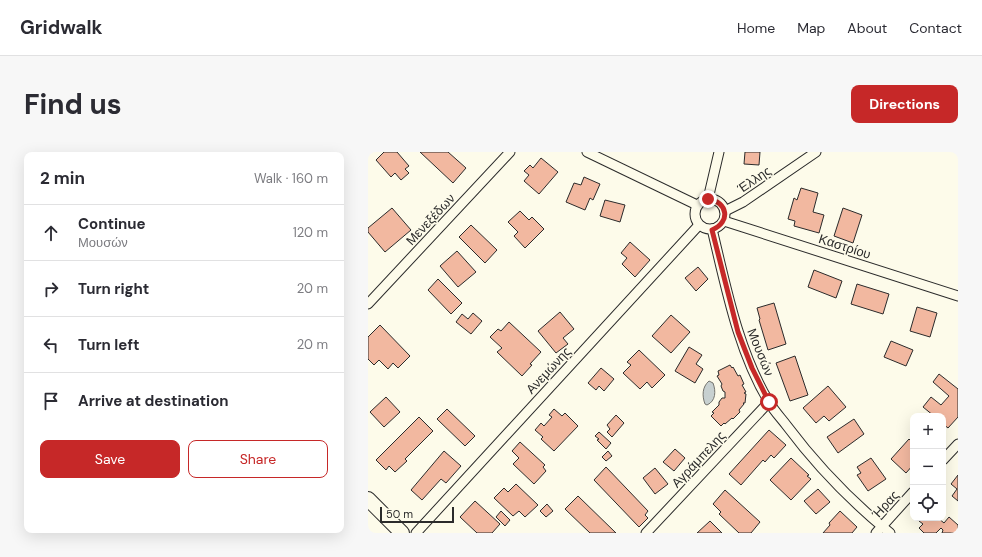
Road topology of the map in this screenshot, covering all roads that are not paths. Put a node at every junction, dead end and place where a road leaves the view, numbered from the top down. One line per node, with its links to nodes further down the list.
1 (510, 152): 12 (street, Μενεξέδων)
2 (587, 152): 6 (street)
3 (719, 152): 5 (street)
4 (816, 152): 7 (street, Έλλης)
5 (708, 199): 6 (street); 7 (street)
6 (697, 205): 9 (street)
7 (725, 211): 8 (street)
8 (724, 221): 10 (street); 11 (street, Καστρίου)
9 (699, 225): 10 (street); 20 (street, Ανεμώνης)
10 (712, 230): 13 (street, Μουσών)
11 (958, 296)
12 (368, 304)
13 (769, 402): 18 (street, Μουσών); 21 (street, Αγράμπελης)
14 (958, 444): 15 (street)
15 (946, 457)
16 (910, 495): 18 (street, Ήρας)
17 (368, 499): 19 (main road)
18 (879, 530): 22 (street, Μουσών)
19 (402, 533)
20 (416, 533)
21 (646, 533)
22 (890, 533)

